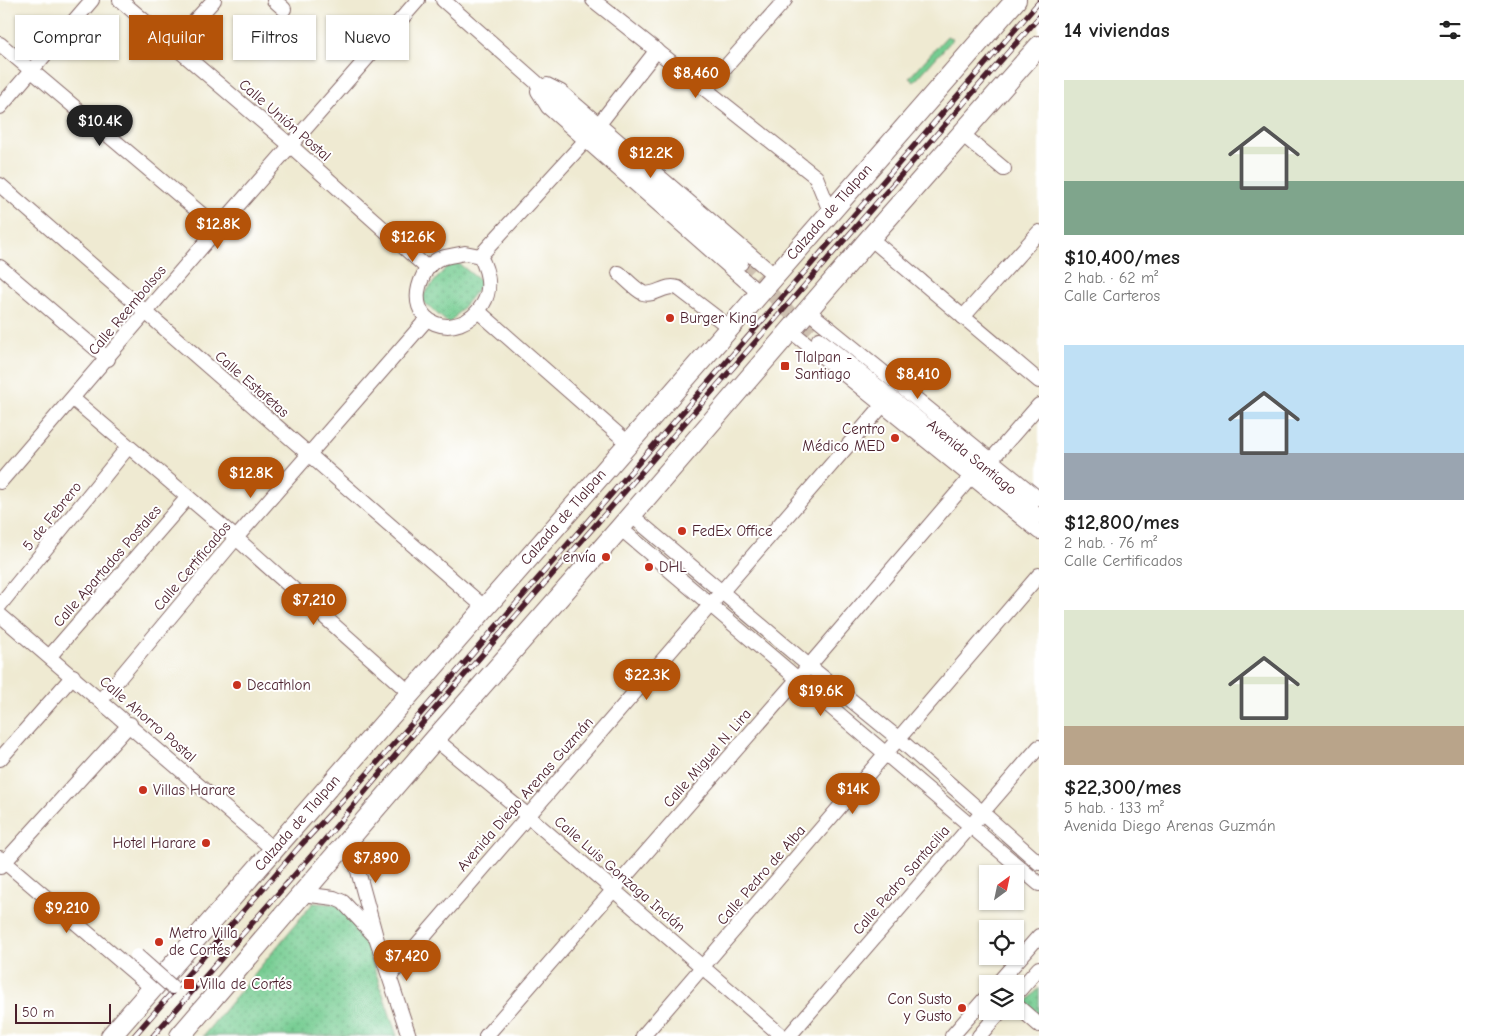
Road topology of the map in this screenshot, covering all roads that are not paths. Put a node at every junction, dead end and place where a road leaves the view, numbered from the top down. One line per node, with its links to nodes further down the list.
1 (92, 0): 15 (street)
2 (120, 0): 9 (street, Calle Unión Postal)
3 (214, 0): 10 (street)
4 (418, 0): 22 (street, Calle Reembolsos)
5 (443, 0): 16 (street)
6 (593, 0): 13 (street)
7 (785, 0): 17 (street)
8 (1016, 0): 25 (highway, Calzada de Tlalpan)
9 (138, 15)
10 (200, 15)
11 (0, 44): 15 (street)
12 (1039, 46): 20 (highway)
13 (657, 50): 17 (street); 19 (street)
14 (192, 60): 22 (street, Calle Unión Postal)
15 (32, 71): 18 (street); 26 (street)
16 (530, 77): 19 (street); 21 (street); 30 (street)
17 (706, 89): 25 (street)
18 (0, 107)
19 (599, 124): 34 (street)
20 (962, 134): 23 (street); 28 (highway)
21 (586, 140): 29 (street); 35 (street)
22 (291, 146): 26 (street, Calle Reembolsos); 32 (street, Calle Unión Postal)
23 (1004, 170)
24 (0, 185): 38 (street, Calle Estafetas)
25 (830, 211): 34 (highway, Calzada de Tlalpan)
26 (218, 228): 38 (street, Calle Reembolsos)
27 (1039, 232): 39 (street)
28 (870, 238): 37 (highway); 39 (street)
29 (480, 256): 32 (street); 36 (street)
30 (741, 263)
31 (0, 267): 44 (street)
32 (427, 268): 40 (street)
33 (619, 273): 41 (street)
34 (774, 275): 35 (highway, Calzada de Tlalpan)
35 (759, 293): 41 (highway, Calzada de Tlalpan)
36 (478, 311): 40 (street); 49 (street)
37 (808, 311): 42 (highway); 52 (street, Avenida Santiago)
38 (145, 313): 44 (street, Calle Reembolsos); 51 (street, Calle Estafetas)
39 (963, 317): 45 (street)
40 (427, 319): 51 (street, Calle Certificados)
41 (729, 327): 49 (highway, Calzada de Tlalpan)
42 (791, 331): 48 (street, Avenida Santiago); 58 (highway)
43 (819, 339): 57 (street, Avenida Santiago)
44 (108, 359): 46 (street, Calle Reembolsos)
45 (1039, 381)
46 (73, 399): 50 (street); 54 (street, Calle Reembolsos)
47 (1039, 405): 52 (street)
48 (882, 406): 53 (street, Avenida Santiago); 62 (street, Avenida Diego Arenas Guzmán)
49 (628, 444): 65 (highway, Calzada de Tlalpan)
50 (128, 447): 55 (street); 63 (street, 5 de Febrero)
51 (309, 454): 60 (street, Calle Certificados); 65 (street, Calle Estafetas)
52 (992, 460): 56 (street, Avenida Santiago)
53 (971, 477): 59 (street, Avenida Santiago); 68 (street, Calle Miguel N. Lira)
54 (0, 482)
55 (188, 497): 60 (street); 67 (street, Calle Apartados Postales)
56 (1039, 499)
57 (1039, 516)
58 (626, 522): 62 (street); 64 (street); 74 (highway)
59 (1039, 532)
60 (236, 538): 71 (street); 72 (street, Calle Certificados)
61 (1039, 575): 75 (street, Calle Pedro de Alba)
62 (722, 592): 64 (street, Avenida Diego Arenas Guzmán); 68 (street)
63 (0, 605)
64 (710, 605): 70 (street); 80 (street, Avenida Diego Arenas Guzmán)
65 (484, 607): 71 (highway, Calzada de Tlalpan)
66 (0, 615): 67 (street, Calle Ahorro Postal)
67 (50, 656): 69 (street, Calle Ahorro Postal)
68 (809, 666): 70 (street, Calle Miguel N. Lira); 75 (street)
69 (73, 676): 72 (street, Calle Ahorro Postal); 78 (street)
70 (798, 678): 77 (street); 87 (street, Calle Miguel N. Lira)
71 (410, 693): 83 (highway, Calzada de Tlalpan)
72 (101, 700): 73 (street, Calle Ahorro Postal)
73 (130, 724): 83 (street, Calle Ahorro Postal); 84 (street)
74 (435, 739): 80 (street, Calle Luis Gonzaga Inclán); 82 (highway)
75 (899, 740): 77 (street, Calle Pedro de Alba); 79 (street)
76 (1039, 747): 79 (street, Calle Pedro Santacilia)
77 (886, 754): 81 (street); 92 (street, Calle Pedro de Alba)
78 (0, 759)
79 (981, 813): 81 (street, Calle Pedro Santacilia); 85 (street)
80 (528, 816): 87 (street, Calle Luis Gonzaga Inclán); 95 (street, Avenida Diego Arenas Guzmán)
81 (970, 826): 86 (street); 108 (street, Calle Pedro Santacilia)
82 (349, 838): 88 (highway); 90 (street)
83 (274, 850): 97 (highway, Calzada de Tlalpan)
84 (2, 863): 97 (street)
85 (1039, 863)
86 (1039, 884)
87 (613, 890): 92 (street, Calle Luis Gonzaga Inclán); 105 (street, Calle Miguel N. Lira)
88 (302, 894): 90 (street); 103 (highway)
89 (1039, 936): 94 (street)
90 (376, 937): 95 (street)
91 (137, 956): 97 (street, bridge)
92 (703, 967): 106 (street, Calle Pedro de Alba); 107 (street, Calle Luis Gonzaga Inclán)
93 (1039, 968): 96 (street)
94 (1005, 975)
95 (390, 976): 104 (street)
96 (1024, 985)
97 (162, 987): 102 (highway, Calzada de Tlalpan)
98 (979, 1005): 109 (street)
99 (1024, 1012): 101 (street)
100 (993, 1020): 110 (street)
101 (1039, 1025)
102 (111, 1036)
103 (180, 1036)
104 (409, 1036)
105 (486, 1036)
106 (643, 1036)
107 (782, 1036)
108 (789, 1036)
109 (952, 1036)
110 (979, 1036)

